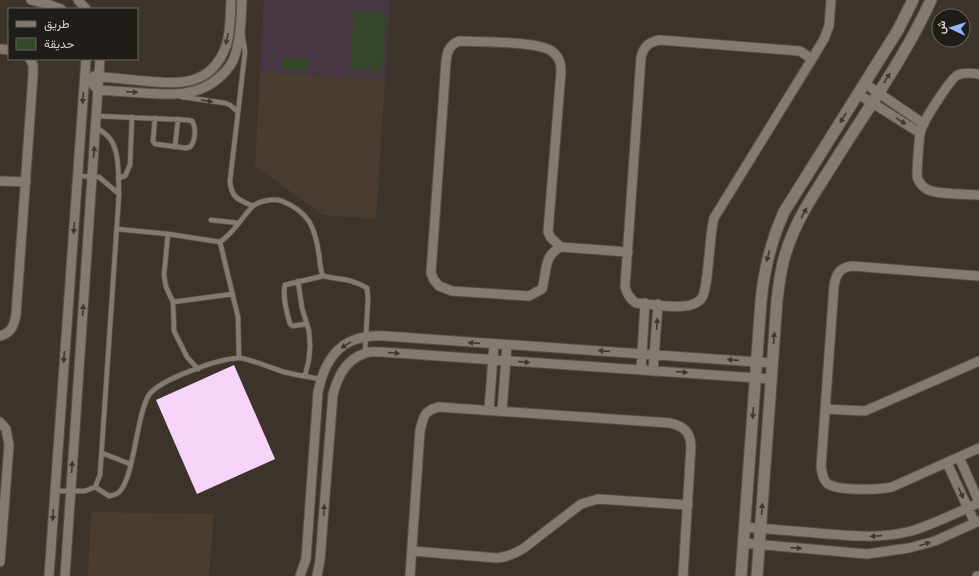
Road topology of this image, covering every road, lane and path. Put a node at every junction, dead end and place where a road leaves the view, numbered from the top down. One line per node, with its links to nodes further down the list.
1 (31, 0): 8 (street)
2 (78, 0): 9 (street)
3 (232, 0): 17 (street, one-way to 17)
4 (242, 0): 10 (street)
5 (831, 0): 11 (street)
6 (913, 0): 18 (street)
7 (931, 0): 20 (street, one-way to 7)
8 (58, 8)
9 (85, 8)
10 (240, 24): 22 (street); 24 (lane)
11 (812, 59): 47 (street); 54 (street)
12 (30, 60): 37 (street)
13 (86, 60): 16 (street)
14 (100, 60): 17 (street)
15 (979, 74): 29 (street)
16 (85, 76): 17 (street); 19 (street); 33 (street, one-way to 33)
17 (99, 77): 19 (street)
18 (864, 83): 20 (street); 21 (street)
19 (98, 90): 22 (street, one-way to 22); 25 (street)
20 (878, 92): 23 (street); 29 (street)
21 (858, 94): 23 (street); 67 (street, one-way to 67)
22 (173, 95): 24 (lane, one-way to 24)
23 (871, 103): 31 (street, one-way to 31); 68 (street, one-way to 23)
24 (238, 112): 40 (lane)
25 (97, 116): 26 (lane); 30 (street)
26 (132, 117): 27 (lane); 35 (lane)
27 (155, 118): 28 (lane); 32 (lane)
28 (178, 120): 32 (lane); 32 (lane)
29 (924, 124): 31 (street)
30 (96, 127): 34 (street, one-way to 30); 35 (lane)
31 (920, 133): 39 (street)
32 (175, 147)
33 (78, 176): 34 (lane); 86 (street, one-way to 86)
34 (93, 177): 38 (lane); 87 (street, one-way to 34)
35 (118, 178): 38 (lane)
36 (0, 181): 37 (street)
37 (26, 182): 56 (street)
38 (118, 194): 43 (lane)
39 (979, 195)
40 (253, 206): 42 (lane); 48 (lane)
41 (211, 220): 42 (lane)
42 (239, 223): 45 (lane)
43 (117, 228): 44 (lane); 81 (lane)
44 (168, 234): 45 (lane); 52 (lane)
45 (220, 242): 51 (lane)
46 (561, 247): 46 (street); 47 (street)
47 (628, 252): 53 (street)
48 (323, 276): 50 (lane); 57 (lane)
49 (979, 276): 76 (street)
50 (298, 281): 55 (lane); 55 (lane)
51 (233, 294): 52 (lane); 63 (lane)
52 (173, 302): 69 (lane)
53 (645, 304): 54 (street); 61 (street)
54 (658, 304): 62 (street, one-way to 54)
55 (306, 324): 72 (lane)
56 (0, 336)
57 (366, 337): 58 (street, one-way to 57); 60 (lane); 75 (street, one-way to 75)
58 (494, 344): 59 (street); 64 (street)
59 (507, 345): 61 (street, one-way to 59); 65 (street)
60 (365, 353): 64 (street, one-way to 64); 93 (street, one-way to 60)
61 (642, 354): 62 (street); 70 (street)
62 (654, 355): 67 (street, one-way to 62); 71 (street)
63 (240, 357): 69 (lane); 72 (lane)
64 (493, 359): 65 (street); 77 (street)
65 (506, 360): 70 (street, one-way to 70); 78 (street)
66 (979, 361): 76 (street)
67 (756, 362): 68 (street); 73 (street)
68 (772, 363): 74 (street)
69 (198, 369): 84 (lane)
70 (641, 370): 71 (street)
71 (653, 370): 73 (street, one-way to 73)
72 (305, 376): 75 (lane)
73 (755, 378): 74 (street); 94 (street, one-way to 94)
74 (771, 379): 95 (street, one-way to 74)
75 (320, 380): 91 (street)
76 (825, 409): 83 (street)
77 (489, 410): 78 (street); 99 (street)
78 (502, 411): 89 (street)
79 (0, 422): 96 (street)
80 (979, 448): 82 (street)
81 (102, 453): 84 (lane); 85 (lane)
82 (959, 457): 83 (street); 88 (street)
83 (947, 463): 90 (street, one-way to 90)
84 (130, 464): 85 (lane)
85 (95, 487): 87 (lane)
86 (54, 491): 87 (lane); 101 (street, one-way to 101)
87 (71, 491): 102 (street)
88 (979, 502): 90 (street)
89 (688, 505): 99 (street); 106 (street)
90 (968, 508): 92 (street); 95 (street, one-way to 95)
91 (309, 521): 93 (street); 103 (street)
92 (977, 522): 98 (street, one-way to 92)
93 (323, 524): 104 (street)
94 (744, 527): 95 (street); 97 (street)
95 (761, 529): 98 (street)
96 (1, 535): 100 (street)
97 (743, 543): 98 (street); 107 (street)
98 (760, 545): 108 (street)
99 (412, 551): 105 (street)
100 (0, 562)
101 (48, 576)
102 (65, 576)
103 (300, 576)
104 (317, 576)
105 (410, 576)
106 (683, 576)
107 (741, 576)
108 (758, 576)

